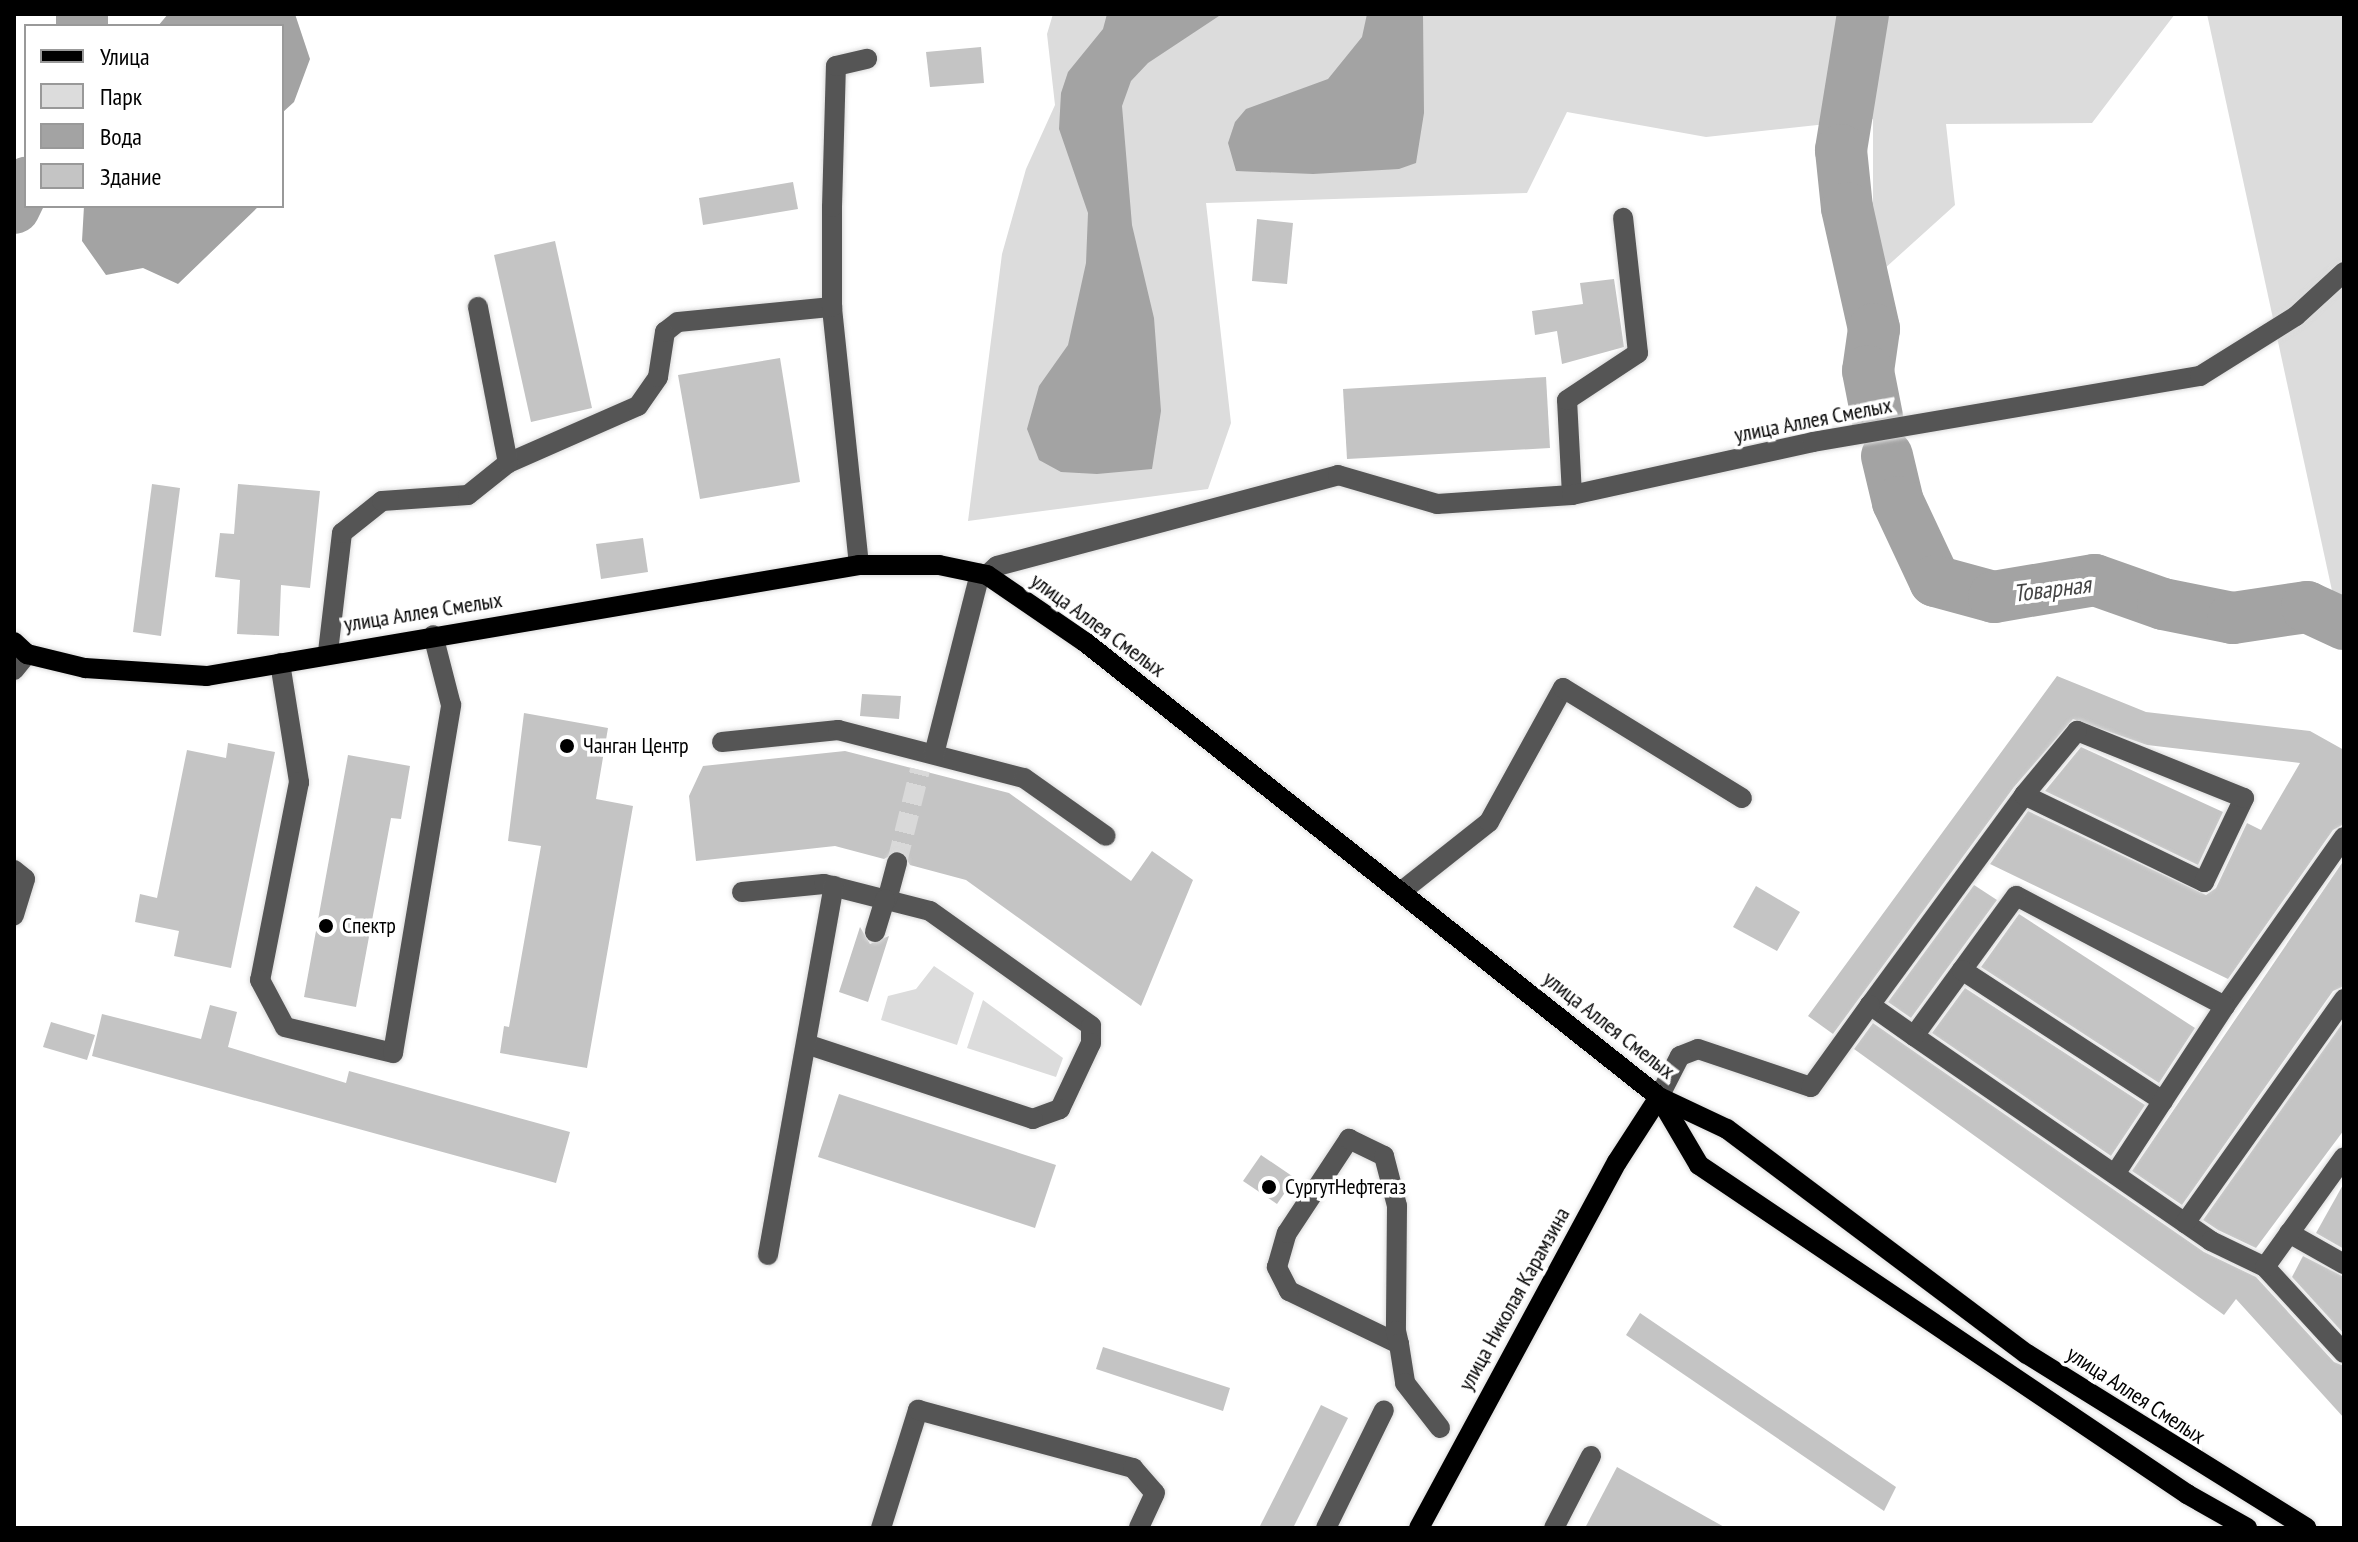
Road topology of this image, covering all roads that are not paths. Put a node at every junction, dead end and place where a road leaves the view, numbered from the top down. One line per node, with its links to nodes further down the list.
1 (867, 59): 5 (street)
2 (1623, 218): 7 (street)
3 (2344, 272): 7 (street, улица Аллея Смелых)
4 (478, 307): 6 (street)
5 (832, 307): 6 (street); 8 (street)
6 (508, 463): 11 (street)
7 (1572, 495): 9 (street, улица Аллея Смелых)
8 (859, 565): 9 (main road, улица Аллея Смелых); 10 (main road, улица Аллея Смелых)
9 (984, 574): 15 (street); 23 (main road, улица Аллея Смелых)
10 (433, 635): 11 (main road, улица Аллея Смелых); 13 (street)
11 (328, 652): 13 (main road, улица Аллея Смелых)
12 (18, 655): 13 (main road, улица Аллея Смелых)
13 (280, 663)
14 (722, 742): 15 (street)
15 (926, 759): 18 (street)
16 (2024, 795): 16 (street); 30 (street)
17 (1742, 798): 23 (street)
18 (1106, 836)
19 (2344, 837): 31 (street)
20 (897, 862): 25 (street)
21 (14, 870): 26 (street)
22 (834, 886): 24 (street); 25 (street); 33 (street)
23 (1402, 891): 34 (main road, улица Аллея Смелых)
24 (742, 892)
25 (886, 900): 27 (street); 33 (street)
26 (14, 915)
27 (875, 932)
28 (1962, 970): 31 (street); 32 (street); 35 (street)
29 (2344, 999): 38 (street)
30 (1870, 1005): 32 (street); 34 (street)
31 (2225, 1006): 35 (street)
32 (1914, 1036): 37 (street)
33 (806, 1044): 40 (street)
34 (1659, 1097): 51 (main road, улица Николая Карамзина); 53 (main road); 54 (main road, улица Аллея Смелых)
35 (2163, 1101): 37 (street)
36 (2343, 1160): 39 (street)
37 (2115, 1174): 38 (street)
38 (2185, 1223): 42 (street)
39 (2289, 1233): 41 (street); 42 (street)
40 (768, 1255)
41 (2344, 1264)
42 (2265, 1267): 44 (street)
43 (1399, 1344): 43 (street); 46 (street)
44 (2344, 1353)
45 (1384, 1410): 50 (street)
46 (1440, 1428)
47 (1591, 1456): 52 (street)
48 (881, 1528): 49 (street)
49 (1139, 1528)
50 (1326, 1528)
51 (1419, 1528)
52 (1554, 1528)
53 (2247, 1528)
54 (2306, 1528)

